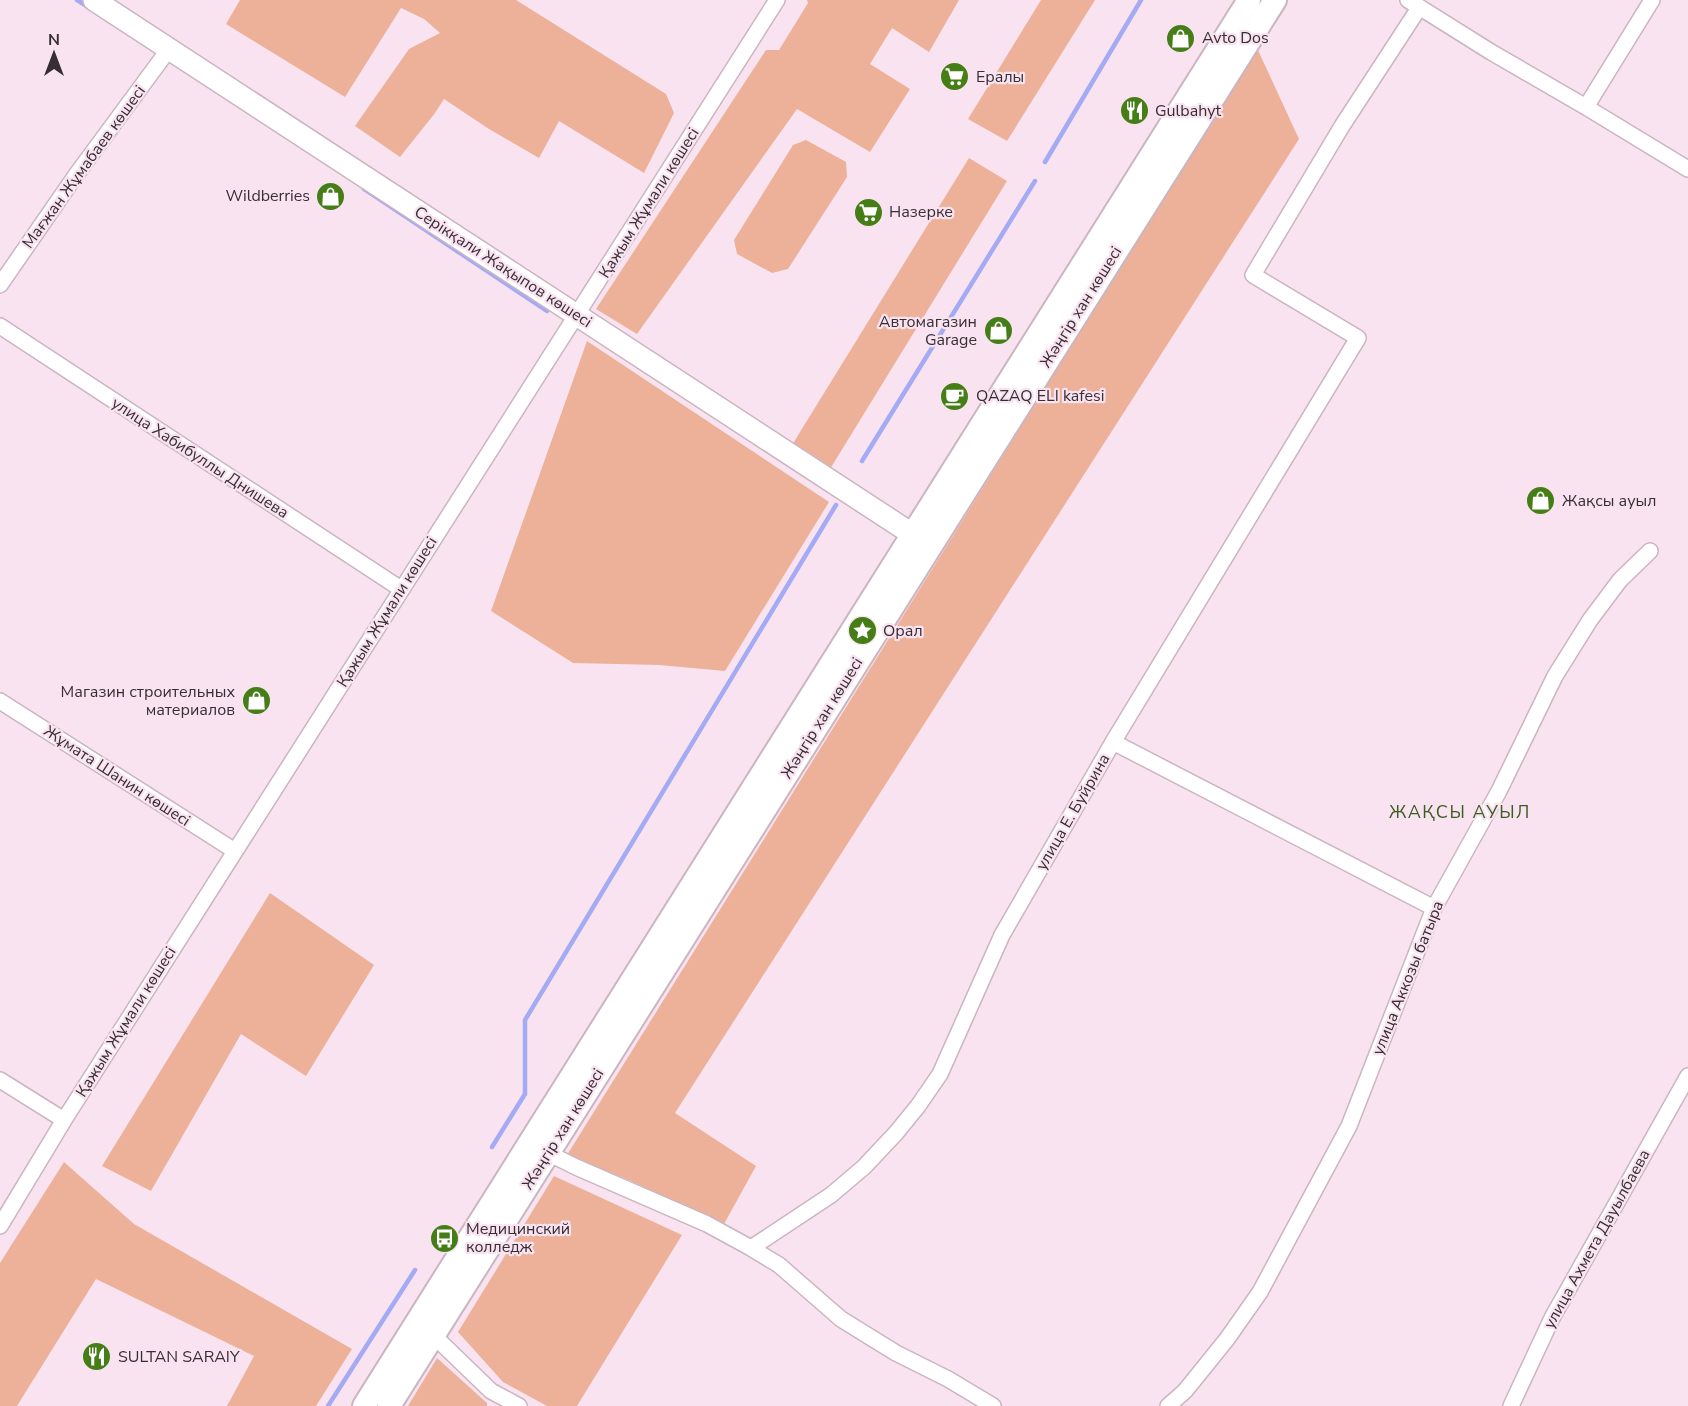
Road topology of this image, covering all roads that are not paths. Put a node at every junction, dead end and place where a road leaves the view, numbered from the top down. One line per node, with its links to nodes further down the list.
1 (94, 0): 7 (main road, Серікқали Жақыпов көшесі)
2 (777, 0): 11 (street, Қажым Жұмали көшесі)
3 (1249, 0): 13 (main road, Жәңгір хан көшесі)
4 (1275, 0): 14 (main road, Жәңгір хан көшесі)
5 (1652, 0): 8 (street)
6 (1414, 4): 8 (street); 18 (street, улица Е. Буйрина)
7 (169, 49): 10 (street, Мағжан Жұмабаев көшесі); 11 (main road, Серікқали Жақыпов көшесі)
8 (1586, 107): 9 (street)
9 (1688, 169)
10 (0, 285)
11 (577, 315): 13 (main road, Серікқали Жақыпов көшесі); 16 (street, Қажым Жұмали көшесі)
12 (0, 326): 16 (street, улица Хабибуллы Днишева)
13 (912, 534): 14 (main road, Серікқали Жақыпов көшесі); 27 (main road, Жәңгір хан көшесі)
14 (928, 551): 24 (main road, Жәңгір хан көшесі)
15 (1650, 551): 20 (street, улица Аккозы батыра)
16 (401, 589): 19 (street, Қажым Жұмали көшесі)
17 (0, 701): 19 (street, Жұмата Шанин көшесі)
18 (1113, 742): 20 (street); 26 (street, улица Е. Буйрина)
19 (235, 851): 23 (street, Қажым Жұмали көшесі)
20 (1434, 908): 32 (street, улица Аккозы батыра)
21 (1688, 1076): 33 (street, улица Ахмета Дауылбаева)
22 (0, 1080): 23 (street)
23 (64, 1120): 25 (street, Қажым Жұмали көшесі)
24 (548, 1153): 26 (street); 27 (main road, Жәңгір хан көшесі)
25 (0, 1226)
26 (751, 1248): 31 (street)
27 (424, 1330): 28 (main road, Жәңгір хан көшесі); 29 (main road, Жәңгір хан көшесі); 30 (street)
28 (364, 1406)
29 (389, 1406)
30 (519, 1406)
31 (993, 1406)
32 (1168, 1406)
33 (1511, 1406)

